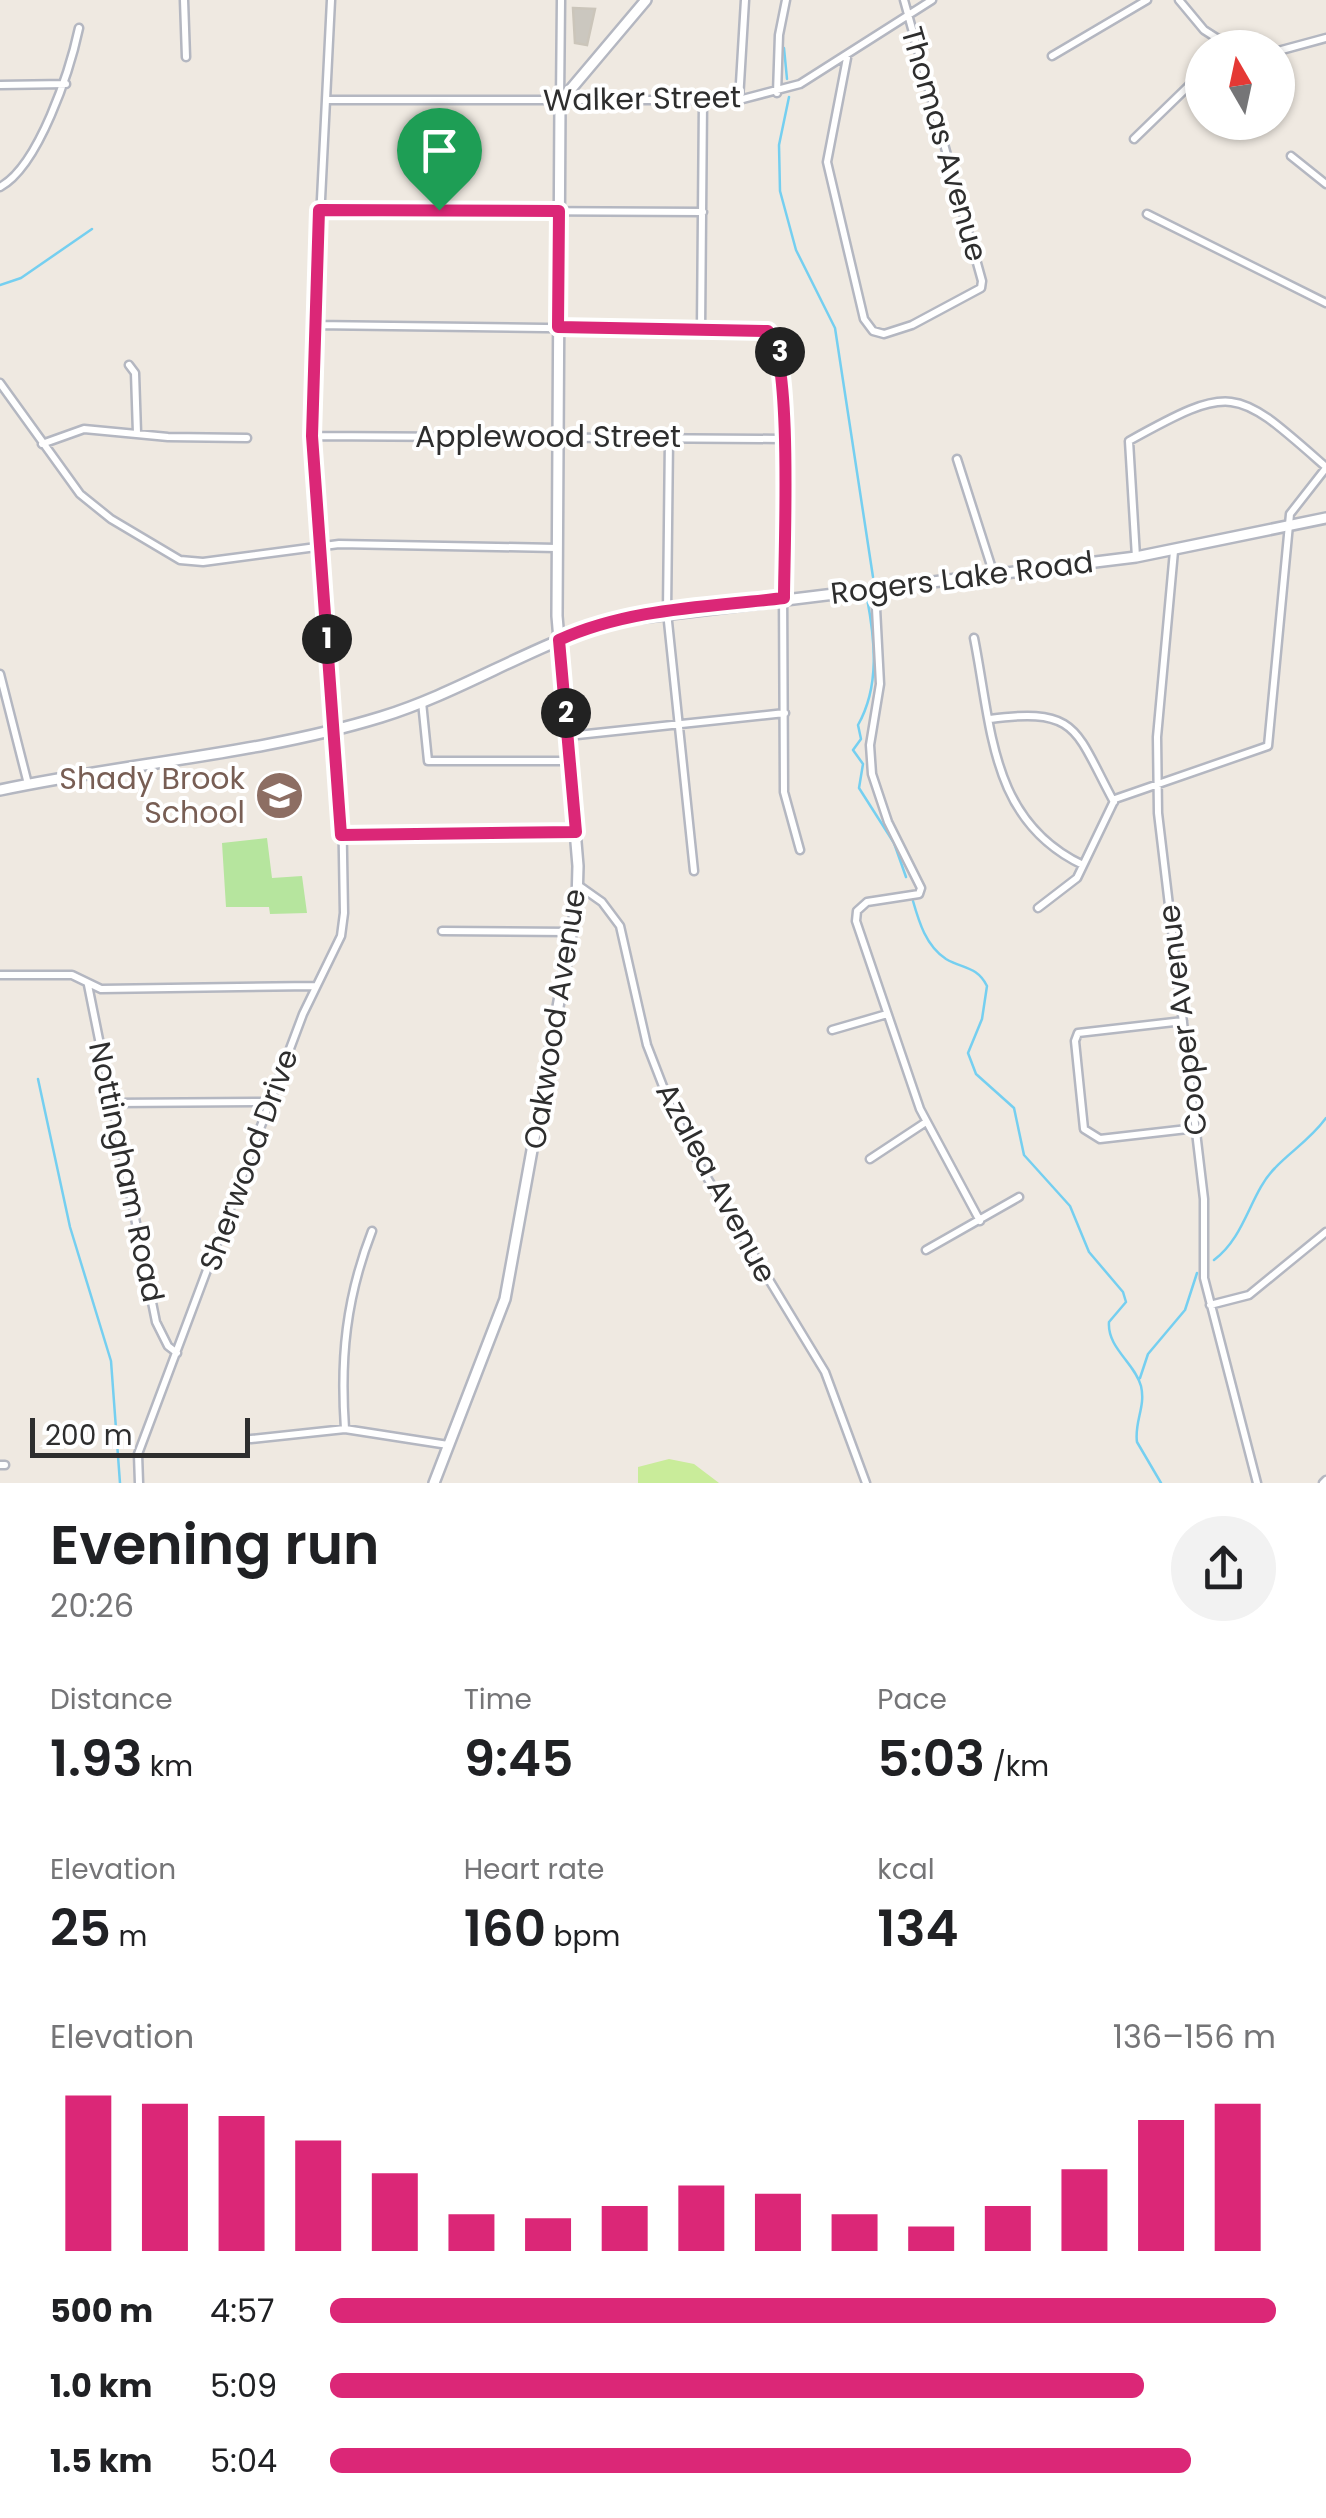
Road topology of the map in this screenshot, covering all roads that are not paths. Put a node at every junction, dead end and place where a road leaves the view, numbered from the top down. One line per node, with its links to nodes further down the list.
1 (184, 0): 17 (street)
2 (331, 0): 23 (street, Sherwood Drive)
3 (561, 0): 26 (street, Oakwood Avenue)
4 (646, 0): 26 (street)
5 (746, 0): 24 (street)
6 (786, 0): 22 (street)
7 (904, 0): 11 (street, Thomas Avenue)
8 (932, 0): 11 (street, Walker Street)
9 (1147, 0): 16 (street)
10 (1179, 0): 13 (street)
11 (908, 16): 18 (street, Walker Street); 18 (street, Thomas Avenue)
12 (79, 28): 19 (street)
13 (1204, 30)
14 (1326, 38): 15 (street)
15 (1295, 47)
16 (1052, 56)
17 (186, 57)
18 (847, 58): 22 (street, Walker Street)
19 (66, 84): 20 (street); 30 (street)
20 (0, 85)
21 (1185, 90): 27 (street)
22 (777, 92): 24 (street, Walker Street)
23 (326, 100): 26 (street, Walker Street); 31 (street, Sherwood Drive)
24 (738, 100): 25 (street, Walker Street)
25 (703, 101): 26 (street, Walker Street); 33 (street)
26 (560, 102): 32 (street, Oakwood Avenue)
27 (1134, 139)
28 (1291, 156): 29 (street)
29 (1326, 184)
30 (0, 188)
31 (319, 210): 32 (street); 36 (street, Sherwood Drive)
32 (559, 211): 33 (street); 37 (street, Oakwood Avenue)
33 (703, 212): 38 (street)
34 (1147, 214): 35 (street)
35 (1326, 303)
36 (314, 324): 37 (street); 42 (street, Sherwood Drive)
37 (558, 327): 38 (street); 44 (street, Oakwood Avenue)
38 (701, 330): 46 (street)
39 (128, 365): 41 (street)
40 (0, 382): 47 (street)
41 (137, 433): 43 (street); 47 (street)
42 (312, 436): 44 (street, Applewood Street); 52 (street, Sherwood Drive)
43 (246, 438)
44 (558, 438): 45 (street, Applewood Street); 53 (street, Oakwood Avenue)
45 (669, 438): 46 (street, Applewood Street); 59 (street)
46 (783, 439): 58 (street)
47 (42, 444): 52 (street)
48 (957, 459): 56 (street)
49 (1326, 468): 51 (street); 55 (street)
50 (1326, 518): 51 (street, Rogers Lake Road)
51 (1289, 525): 54 (street, Rogers Lake Road); 70 (street)
52 (319, 545): 53 (street); 67 (street, Sherwood Drive)
53 (557, 548): 61 (street, Oakwood Avenue)
54 (1174, 551): 55 (street, Rogers Lake Road); 70 (street, Cooper Avenue)
55 (1136, 557): 56 (street, Rogers Lake Road)
56 (994, 574): 57 (street, Rogers Lake Road)
57 (874, 588): 58 (street, Rogers Lake Road); 86 (street)
58 (784, 598): 59 (street, Rogers Lake Road); 64 (street)
59 (667, 612): 61 (street, Rogers Lake Road); 66 (street)
60 (974, 638): 65 (street)
61 (559, 640): 63 (street, Rogers Lake Road); 68 (street, Oakwood Avenue)
62 (0, 674): 71 (street)
63 (422, 702): 67 (street, Rogers Lake Road); 69 (street)
64 (784, 713): 66 (street); 76 (street)
65 (990, 719): 73 (street); 77 (street)
66 (679, 724): 68 (street); 78 (street)
67 (334, 730): 71 (street, Rogers Lake Road); 75 (street, Sherwood Drive)
68 (568, 736): 69 (street, Oakwood Avenue)
69 (569, 761): 74 (street, Oakwood Avenue)
70 (1156, 782): 73 (street); 87 (street, Cooper Avenue)
71 (28, 784): 72 (street, Rogers Lake Road)
72 (0, 790)
73 (1114, 802): 77 (street)
74 (576, 832): 75 (street); 79 (street, Oakwood Avenue)
75 (341, 835): 85 (street, Sherwood Drive)
76 (800, 850)
77 (1083, 865): 80 (street)
78 (694, 870)
79 (578, 884): 82 (street, Oakwood Avenue); 106 (street, Azalea Avenue)
80 (1038, 908)
81 (442, 931): 82 (street)
82 (572, 932): 103 (street, Oakwood Avenue)
83 (0, 976): 84 (street)
84 (88, 984): 85 (street); 90 (street, Nottingham Road)
85 (315, 986): 89 (street, Sherwood Drive)
86 (888, 1014): 88 (street); 91 (street)
87 (1183, 1021): 92 (street, Cooper Avenue); 92 (street)
88 (832, 1030)
89 (271, 1102): 90 (street); 100 (street, Sherwood Drive)
90 (112, 1103): 100 (street, Nottingham Road)
91 (926, 1122): 93 (street); 95 (street)
92 (1196, 1128): 99 (street, Cooper Avenue)
93 (870, 1160)
94 (1019, 1198): 95 (street)
95 (980, 1221): 98 (street)
96 (372, 1231): 101 (street)
97 (1326, 1232): 99 (street)
98 (926, 1250)
99 (1210, 1305): 107 (street, Cooper Avenue)
100 (176, 1352): 104 (street, Sherwood Drive)
101 (345, 1429): 102 (street); 103 (street)
102 (251, 1439)
103 (450, 1445): 105 (street, Oakwood Avenue)
104 (139, 1483)
105 (434, 1483)
106 (866, 1483)
107 (1257, 1483)

